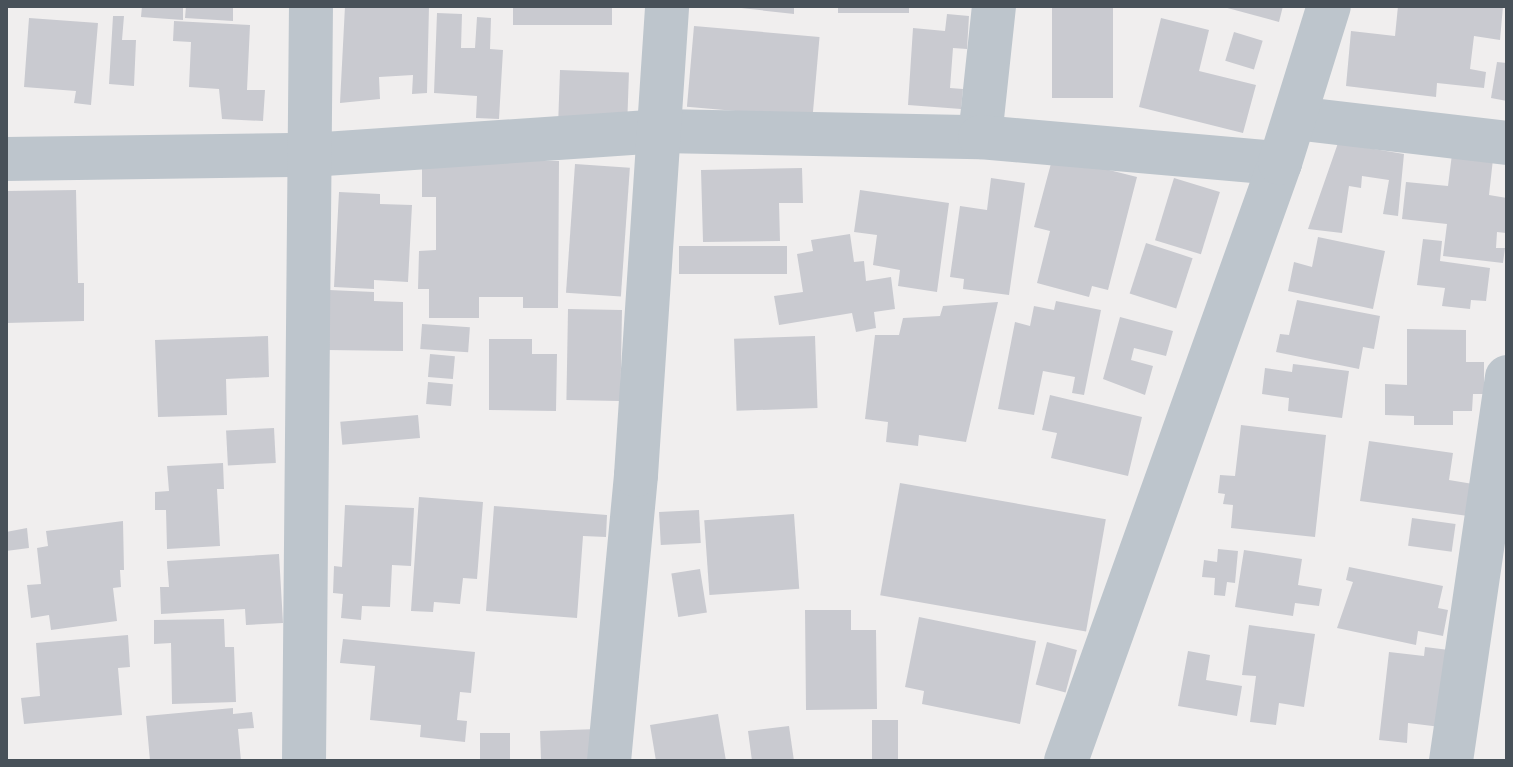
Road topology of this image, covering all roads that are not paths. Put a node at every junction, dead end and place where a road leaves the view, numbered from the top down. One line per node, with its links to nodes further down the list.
1 (311, 6): 9 (street)
2 (667, 6): 6 (street)
3 (994, 6): 7 (street)
4 (1329, 6): 5 (street)
5 (1295, 118): 8 (street); 11 (street)
6 (660, 131): 7 (street); 9 (street); 14 (street)
7 (980, 137): 11 (street)
8 (1507, 143)
9 (310, 155): 10 (street); 13 (street)
10 (6, 159)
11 (1280, 163): 15 (street)
12 (1507, 377): 16 (street)
13 (304, 761)
14 (609, 761)
15 (1066, 761)
16 (1451, 761)

